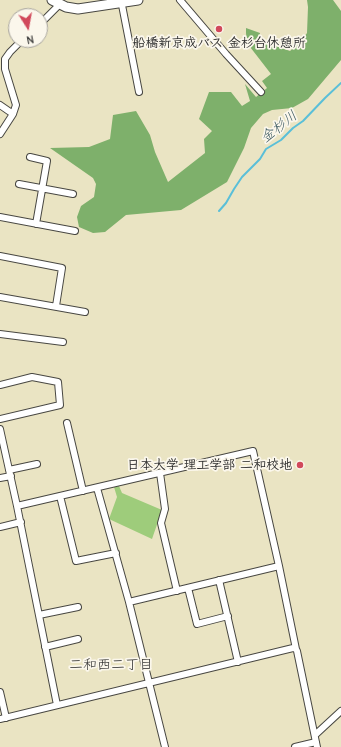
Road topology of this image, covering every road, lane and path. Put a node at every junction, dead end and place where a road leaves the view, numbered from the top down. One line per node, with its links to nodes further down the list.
1 (138, 0): 4 (street)
2 (180, 0): 8 (street)
3 (56, 2): 4 (street); 5 (street)
4 (121, 2): 7 (street)
5 (48, 13)
6 (14, 48): 10 (street)
7 (139, 92)
8 (261, 92)
9 (0, 105): 10 (street)
10 (13, 114): 11 (street)
11 (0, 134)
12 (30, 157): 14 (street)
13 (19, 184): 14 (street)
14 (42, 188): 15 (street); 17 (street)
15 (73, 194)
16 (0, 217): 17 (street)
17 (36, 224): 18 (street)
18 (75, 231)
19 (0, 256): 21 (street)
20 (0, 297): 21 (street)
21 (56, 306): 22 (street)
22 (85, 312)
23 (0, 334): 24 (street)
24 (63, 342)
25 (0, 385): 26 (street)
26 (0, 419)
27 (67, 423): 34 (street)
28 (0, 431): 30 (street)
29 (37, 464): 30 (street)
30 (10, 473): 32 (street); 36 (street)
31 (160, 473): 33 (street); 40 (street); 43 (street)
32 (0, 478)
33 (97, 488): 34 (street); 39 (street)
34 (82, 491): 35 (street)
35 (60, 496): 36 (street); 39 (street)
36 (17, 506): 37 (street)
37 (20, 522): 38 (street); 46 (street)
38 (0, 527)
39 (116, 553): 44 (street)
40 (279, 566): 41 (street); 50 (street)
41 (220, 580): 42 (street); 47 (street)
42 (188, 588): 43 (street); 47 (street)
43 (177, 590): 44 (street)
44 (129, 602): 52 (street)
45 (78, 607): 46 (street)
46 (39, 615): 49 (street)
47 (228, 616): 51 (street)
48 (78, 639): 49 (street)
49 (45, 647): 54 (street)
50 (296, 649): 51 (street); 57 (street)
51 (238, 662): 52 (street)
52 (148, 683): 54 (street); 59 (street)
53 (0, 692): 56 (street)
54 (56, 706): 56 (street)
55 (341, 711): 57 (street)
56 (3, 718)
57 (315, 735): 58 (street)
58 (317, 745): 60 (street)
59 (165, 747)
60 (295, 747)

